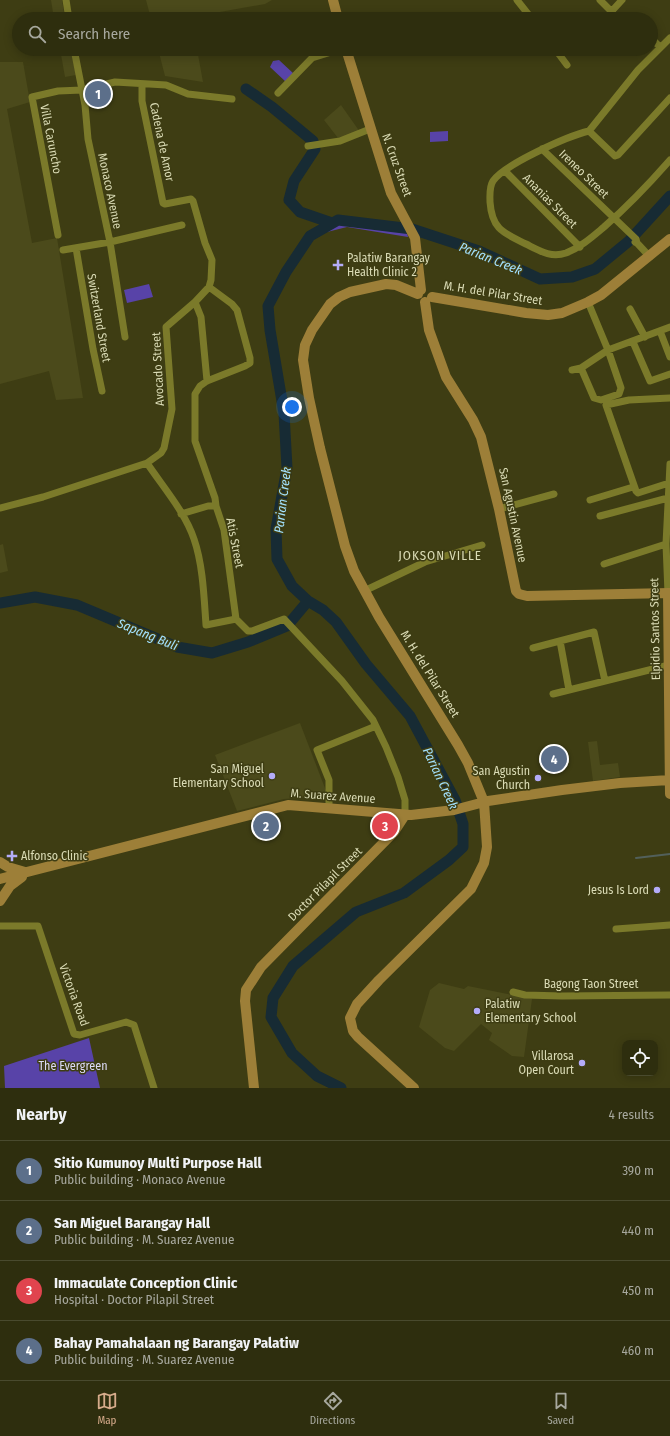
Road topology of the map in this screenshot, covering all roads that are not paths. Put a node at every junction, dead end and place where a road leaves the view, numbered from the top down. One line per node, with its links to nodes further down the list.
1 (66, 0): 6 (street)
2 (333, 0): 7 (street)
3 (517, 0): 8 (street)
4 (600, 0): 9 (street)
5 (622, 0): 9 (street)
6 (68, 12)
7 (336, 12)
8 (526, 12)
9 (611, 12)
10 (670, 38): 11 (street)
11 (660, 47)
12 (75, 56): 19 (street, Monaco Avenue)
13 (318, 56): 20 (street)
14 (348, 56): 23 (street, N. Cruz Street)
15 (560, 56): 17 (street)
16 (651, 56): 24 (street)
17 (567, 65)
18 (142, 84): 19 (street); 22 (street); 38 (street, Cadena de Amor)
19 (82, 90): 31 (street, Villa Caruncho); 33 (street, Monaco Avenue)
20 (278, 93)
21 (670, 98): 24 (street)
22 (232, 99)
23 (370, 129): 25 (street); 39 (street, N. Cruz Street)
24 (589, 131): 26 (street)
25 (312, 146)
26 (542, 149): 28 (street); 29 (street, Ireneo Street)
27 (670, 160): 29 (street)
28 (504, 171): 34 (street, Ananias Street); 34 (street)
29 (613, 218): 34 (street); 37 (street, Ireneo Street)
30 (182, 225): 33 (street)
31 (58, 235)
32 (670, 239): 37 (street, M. H. del Pilar Street)
33 (110, 242): 35 (street); 46 (street, Monaco Avenue)
34 (580, 247)
35 (76, 248): 36 (street); 55 (street, Switzerland Street)
36 (63, 250)
37 (650, 257): 42 (street, M. H. del Pilar Street)
38 (209, 287): 41 (street, Avocado Street); 54 (street)
39 (419, 292): 40 (street, M. H. del Pilar Street); 72 (street, M. H. del Pilar Street)
40 (428, 300): 42 (street, M. H. del Pilar Street); 66 (street, San Agustin Avenue)
41 (195, 302): 54 (street); 57 (street, Avocado Street)
42 (588, 302): 49 (street)
43 (630, 309): 47 (street)
44 (670, 327): 45 (street)
45 (660, 331): 47 (street); 50 (street)
46 (125, 337)
47 (645, 337): 48 (street)
48 (633, 342): 49 (street); 53 (street)
49 (608, 350): 51 (street); 51 (street)
50 (670, 357)
51 (581, 368): 52 (street)
52 (572, 370)
53 (670, 374)
54 (207, 381): 64 (street)
55 (102, 391)
56 (670, 398): 60 (street)
57 (147, 463): 65 (street, Avocado Street); 67 (street)
58 (670, 464): 59 (street, Elpidio Santos Street)
59 (669, 483): 60 (street); 62 (street, Elpidio Santos Street)
60 (633, 487): 63 (street)
61 (554, 494): 66 (street)
62 (668, 498): 68 (street); 69 (street, Elpidio Santos Street)
63 (590, 500)
64 (216, 506): 67 (street, Atis Street); 74 (street, Atis Street)
65 (0, 508)
66 (499, 509): 73 (street, San Agustin Avenue)
67 (182, 514): 74 (street)
68 (600, 516)
69 (666, 544): 71 (street); 73 (street, Elpidio Santos Street)
70 (482, 545): 72 (street)
71 (604, 564)
72 (364, 591): 84 (street, M. H. del Pilar Street)
73 (669, 593): 77 (street, Elpidio Santos Street)
74 (236, 619): 81 (street)
75 (560, 641): 76 (street); 78 (street); 79 (street)
76 (533, 648)
77 (669, 665): 78 (street); 82 (street, Elpidio Santos Street)
78 (605, 681): 79 (street)
79 (569, 690): 80 (street)
80 (553, 694)
81 (376, 726): 85 (street); 86 (street)
82 (670, 780): 83 (street, Elpidio Santos Street); 84 (street, M. Suarez Avenue)
83 (670, 794)
84 (484, 802): 86 (street, M. Suarez Avenue); 98 (street, M. H. del Pilar Street)
85 (329, 808): 86 (street, M. Suarez Avenue); 88 (street, M. Suarez Avenue)
86 (405, 815): 97 (street, Doctor Pilapil Street)
87 (0, 862): 88 (street)
88 (29, 872): 89 (street, M. Suarez Avenue); 90 (street)
89 (0, 879)
90 (0, 901)
91 (670, 925): 93 (street)
92 (0, 926): 96 (street, Victoria Road)
93 (616, 929)
94 (513, 992): 95 (street, Bagong Taon Street)
95 (670, 995)
96 (154, 1088)
97 (254, 1088)
98 (414, 1088)

